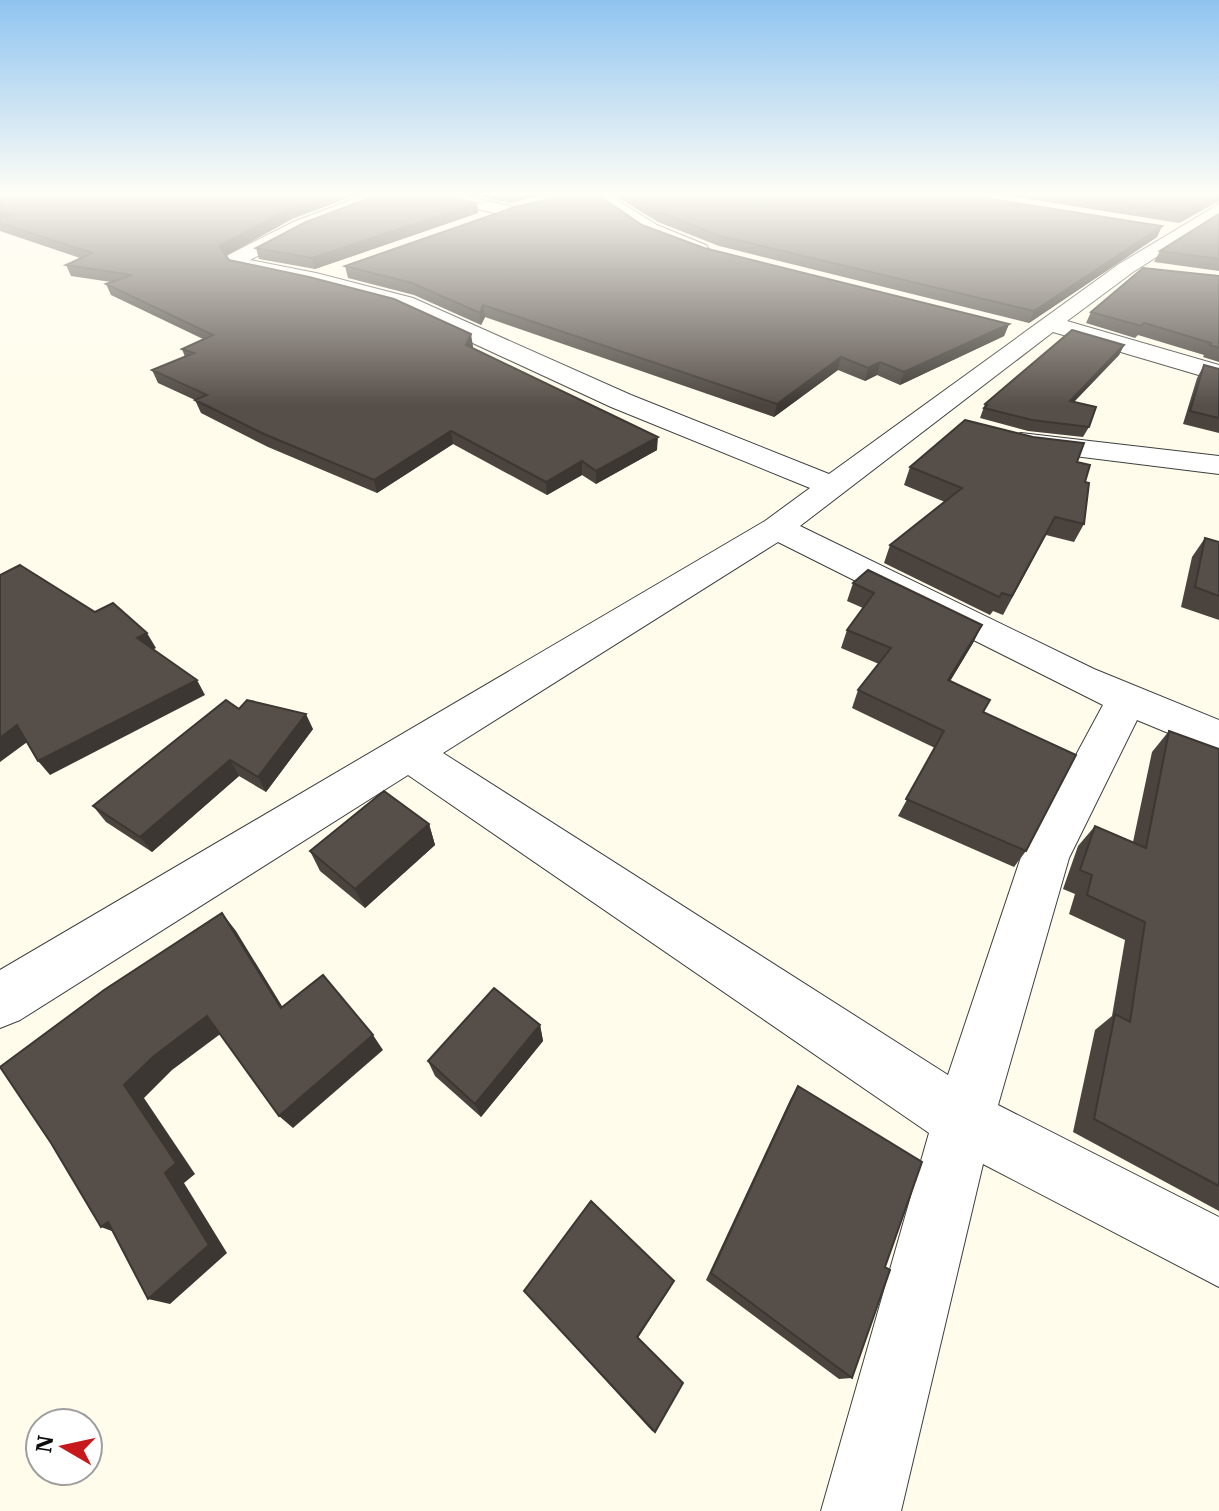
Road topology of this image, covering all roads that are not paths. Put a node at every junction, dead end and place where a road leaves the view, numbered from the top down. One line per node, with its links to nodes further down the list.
1 (248, 266): 6 (street)
2 (1130, 266): 3 (street)
3 (1126, 268): 5 (street); 8 (street)
4 (345, 269): 6 (street)
5 (1157, 272)
6 (316, 279): 12 (street)
7 (1004, 327): 8 (street)
8 (1042, 329): 9 (street); 12 (street)
9 (1219, 373)
10 (1000, 437): 11 (street)
11 (1219, 465)
12 (833, 486): 13 (street)
13 (777, 528): 14 (street); 16 (street)
14 (1127, 699): 15 (street); 18 (street)
15 (1219, 738)
16 (408, 753): 17 (street); 18 (street)
17 (0, 1001)
18 (963, 1120): 19 (street); 20 (street)
19 (1219, 1253)
20 (861, 1511)

